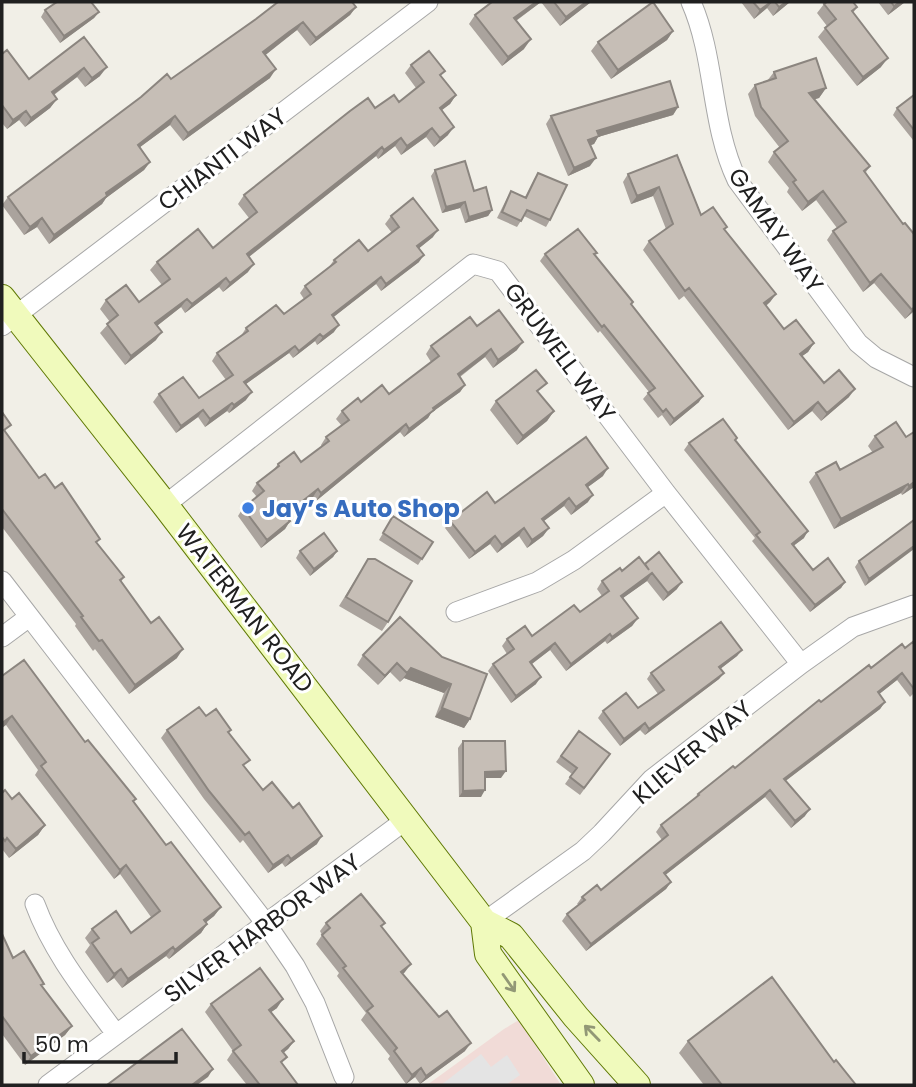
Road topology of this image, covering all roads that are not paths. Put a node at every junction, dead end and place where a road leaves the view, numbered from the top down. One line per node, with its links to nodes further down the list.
1 (428, 2): 3 (street, CHIANTI WAY)
2 (691, 2): 4 (street, GAMAY WAY)
3 (6, 313): 6 (main road, WATERMAN ROAD)
4 (914, 377)
5 (667, 493): 6 (street, GRUWELL WAY); 9 (street); 12 (street, GRUWELL WAY)
6 (165, 505): 13 (main road, WATERMAN ROAD)
7 (2, 581): 10 (street)
8 (914, 605): 12 (street, KLIEVER WAY)
9 (456, 612)
10 (29, 617): 11 (street); 16 (street)
11 (2, 637)
12 (801, 664): 15 (street, KLIEVER WAY)
13 (407, 819): 15 (main road, WATERMAN ROAD); 16 (street, SILVER HARBOR WAY)
14 (35, 904): 17 (street)
15 (484, 922): 20 (main road, WATERMAN ROAD, one-way to 20); 21 (main road, WATERMAN ROAD, one-way to 15)
16 (267, 925): 17 (street, SILVER HARBOR WAY); 18 (street)
17 (116, 1034): 19 (street, SILVER HARBOR WAY)
18 (344, 1077)
19 (48, 1085)
20 (581, 1085)
21 (637, 1085)

